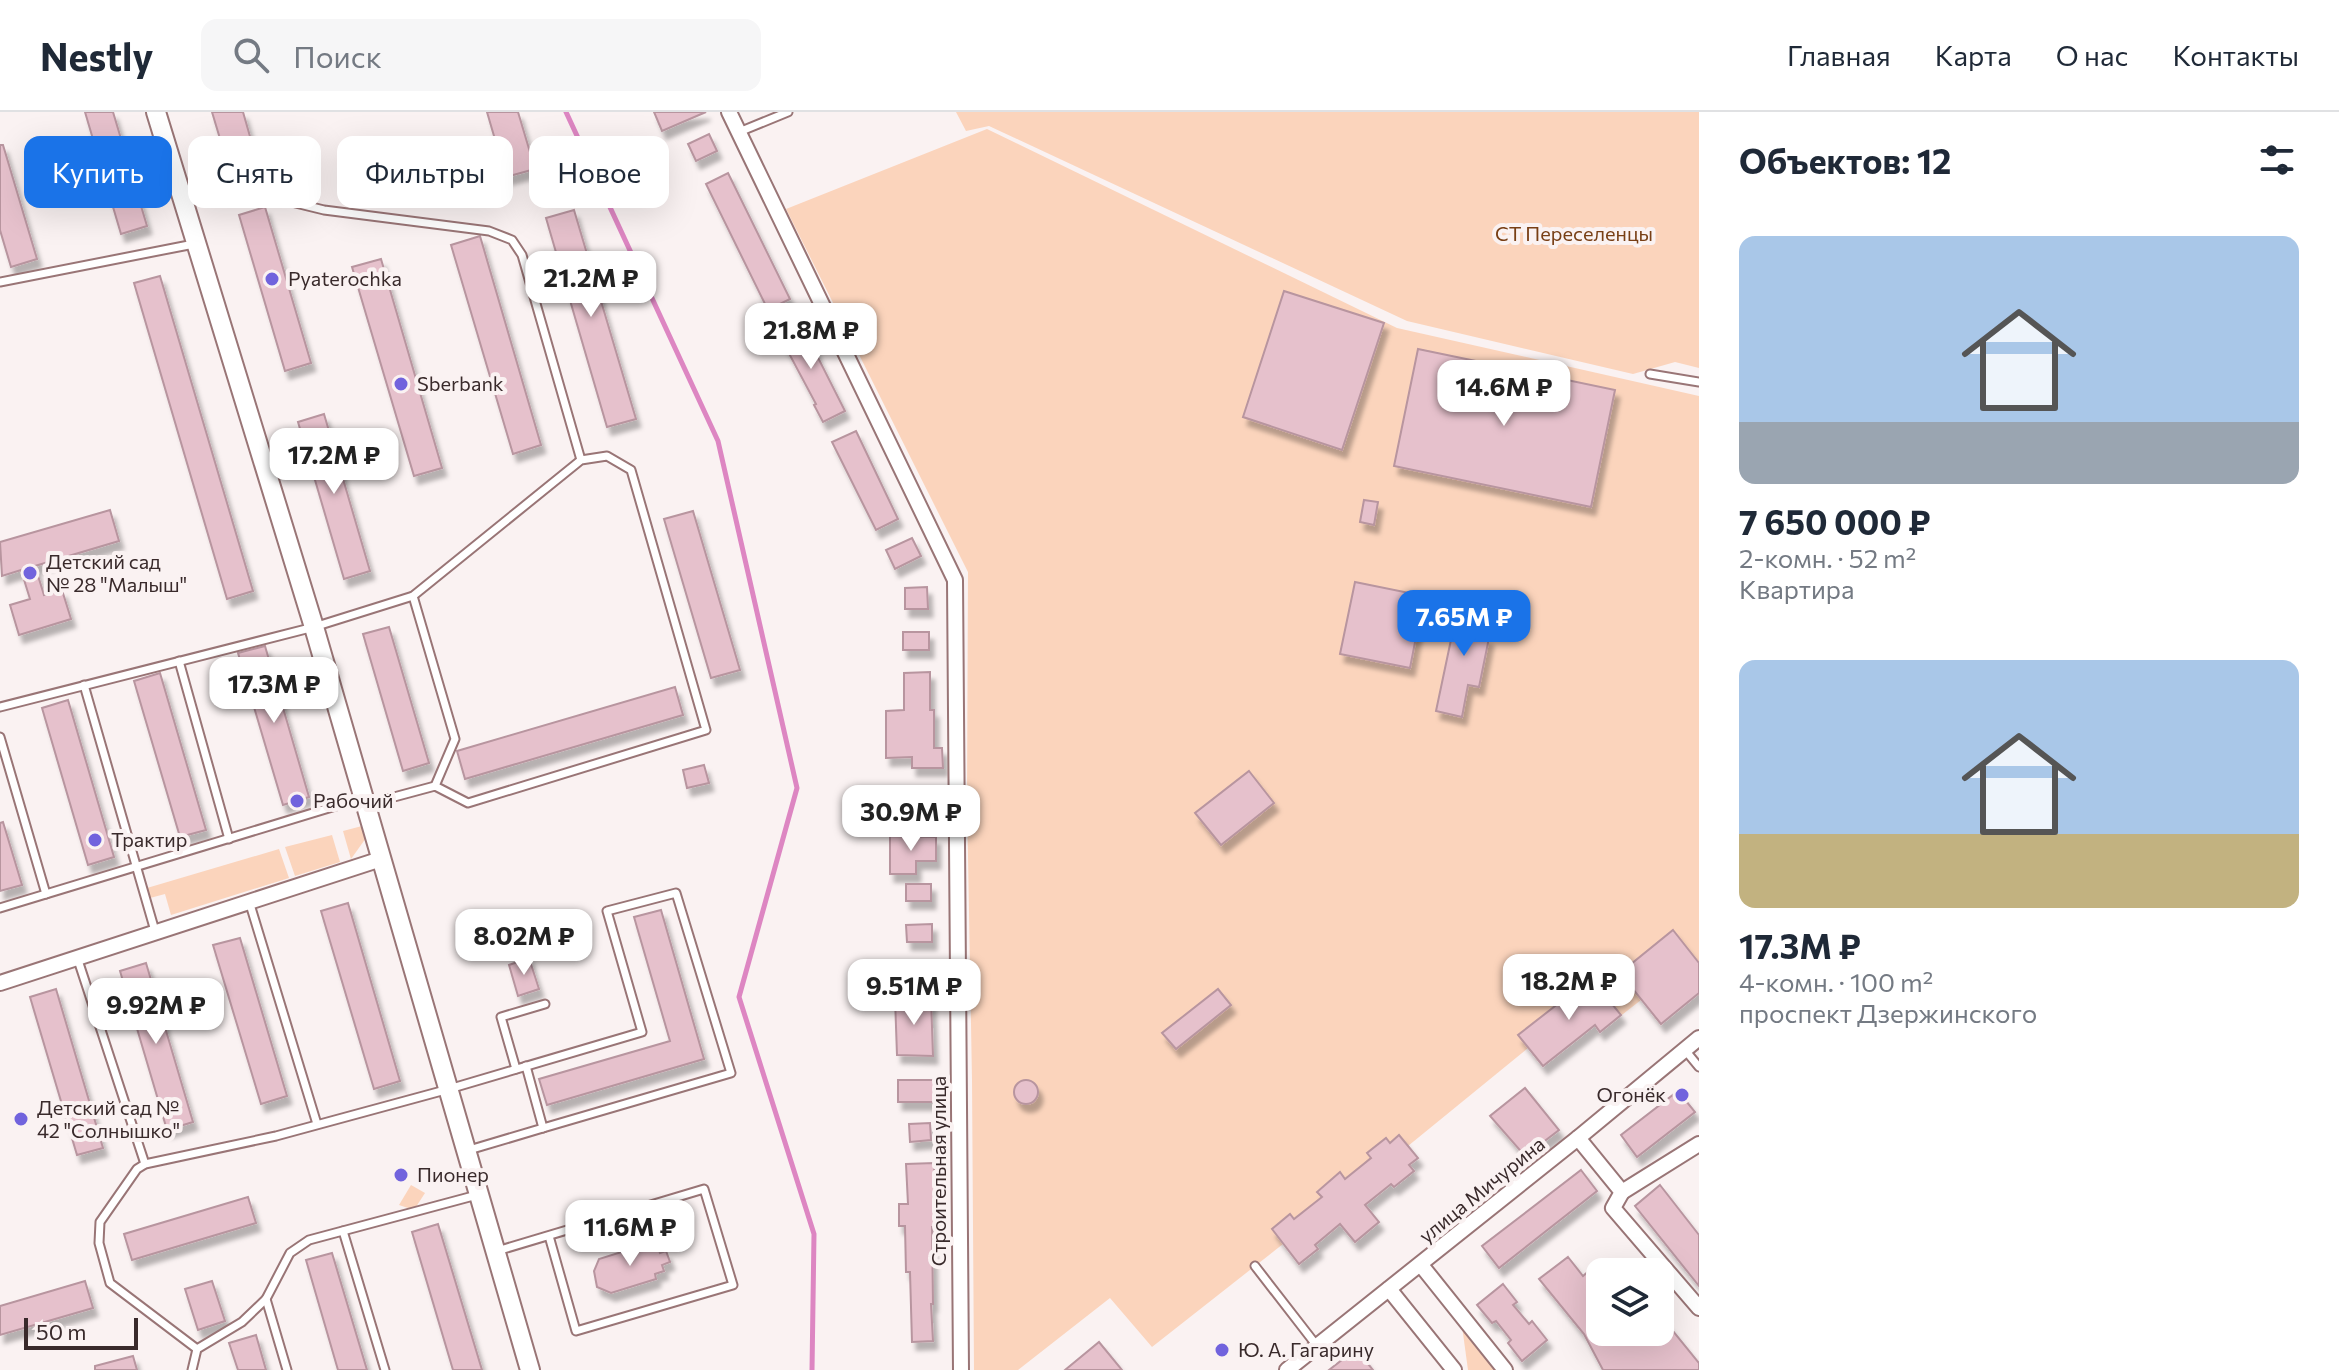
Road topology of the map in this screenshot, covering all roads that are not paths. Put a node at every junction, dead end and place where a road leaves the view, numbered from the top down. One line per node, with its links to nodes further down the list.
1 (156, 112): 5 (street)
2 (729, 112): 4 (street, Строительная улица)
3 (788, 112): 4 (lane)
4 (739, 132): 57 (street, Строительная улица)
5 (184, 201): 6 (street); 10 (lane)
6 (197, 244): 7 (lane); 12 (street)
7 (0, 282)
8 (1650, 374): 9 (lane)
9 (1699, 382)
10 (581, 460): 11 (lane); 17 (lane)
11 (413, 596): 12 (lane); 17 (lane)
12 (314, 627): 13 (lane); 18 (street)
13 (179, 661): 14 (lane); 19 (lane)
14 (84, 685): 15 (lane); 21 (lane)
15 (0, 707)
16 (0, 737): 22 (lane)
17 (435, 786): 18 (lane)
18 (365, 801): 19 (lane); 20 (street)
19 (229, 839): 21 (lane)
20 (381, 859): 23 (street); 34 (street)
21 (137, 867): 22 (lane); 25 (lane)
22 (46, 894): 24 (lane)
23 (249, 900): 25 (street); 35 (lane)
24 (0, 908)
25 (155, 931): 26 (street)
26 (77, 957): 27 (street); 40 (lane)
27 (0, 983)
28 (545, 1004): 33 (lane)
29 (1699, 1038): 30 (street, улица Мичурина)
30 (1685, 1050): 32 (lane); 37 (street, улица Мичурина)
31 (526, 1066): 33 (lane); 36 (lane); 36 (lane)
32 (1699, 1067)
33 (516, 1069): 34 (lane)
34 (449, 1089): 35 (lane); 39 (street)
35 (317, 1124): 40 (lane)
36 (543, 1128): 39 (lane)
37 (1578, 1138): 41 (street); 46 (street, улица Мичурина)
38 (1699, 1144): 41 (street)
39 (467, 1150): 42 (street)
40 (145, 1164): 52 (lane)
41 (1622, 1192): 50 (street)
42 (479, 1195): 43 (lane); 45 (street)
43 (343, 1231): 49 (lane); 55 (lane)
44 (549, 1236): 44 (lane); 45 (lane)
45 (495, 1251): 56 (street)
46 (1421, 1265): 48 (street, улица Мичурина); 60 (street)
47 (1255, 1266): 51 (lane)
48 (1389, 1289): 51 (street, улица Мичурина); 59 (street)
49 (266, 1299): 52 (lane); 54 (lane)
50 (1699, 1308)
51 (1317, 1346): 58 (street, улица Мичурина)
52 (197, 1349): 53 (lane)
53 (192, 1370)
54 (287, 1370)
55 (385, 1370)
56 (530, 1370)
57 (961, 1370)
58 (1287, 1370)
59 (1454, 1370)
60 (1505, 1370)

